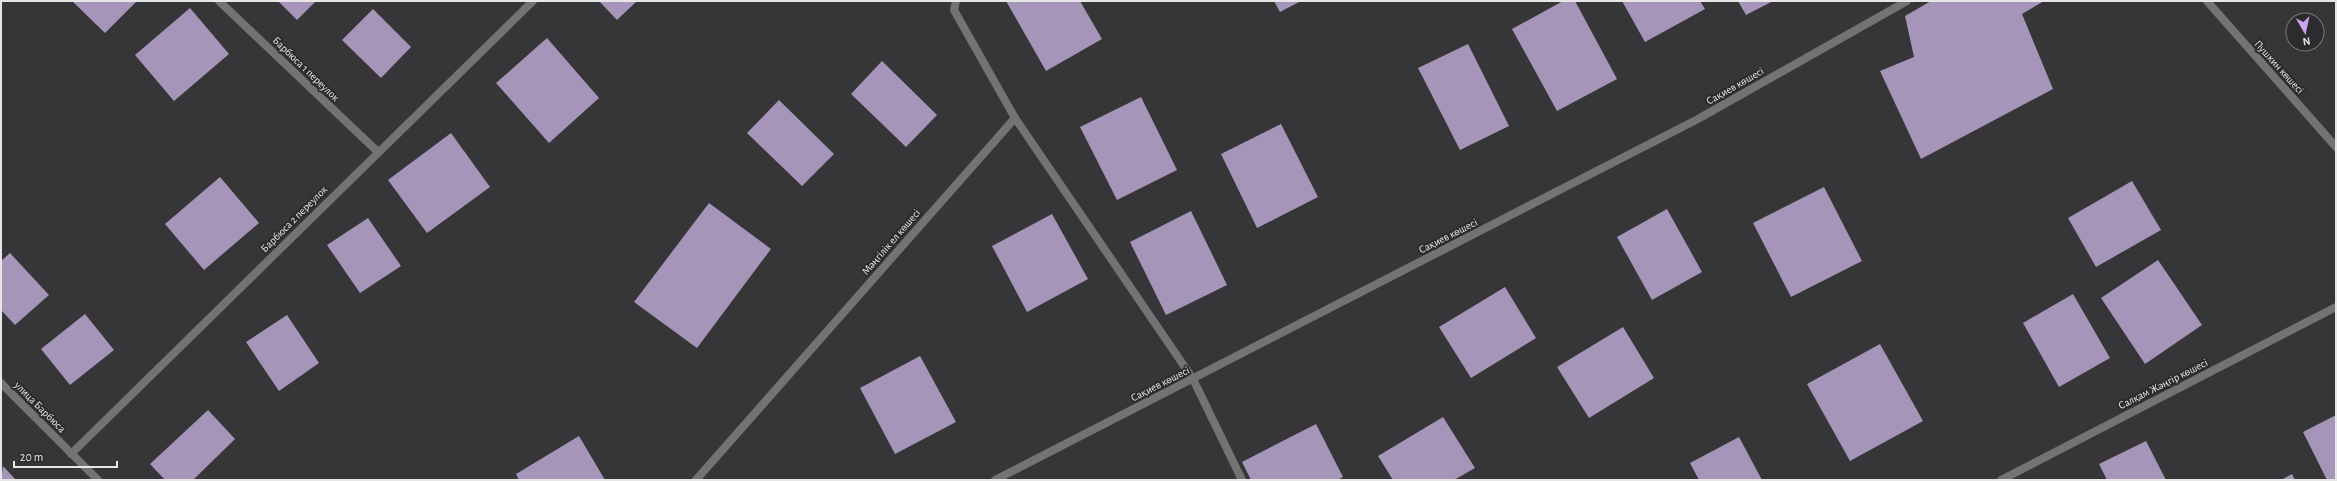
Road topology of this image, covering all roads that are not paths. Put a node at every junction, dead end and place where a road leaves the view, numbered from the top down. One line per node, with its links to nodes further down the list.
1 (219, 1): 8 (street, Барбюса 1 переулок)
2 (533, 1): 8 (street, Барбюса 2 переулок)
3 (956, 1): 6 (street)
4 (1907, 1): 10 (street, Сақиев көшесі)
5 (2206, 1): 7 (street, Пушкин көшесі)
6 (1015, 118): 10 (street); 14 (street, Мәңгілік ел көшесі)
7 (2336, 147)
8 (378, 152): 12 (street, Барбюса 2 переулок)
9 (2336, 307): 17 (street, Салқам Жәңгір көшесі)
10 (1193, 379): 15 (street, Сақиев көшесі); 16 (street)
11 (1, 383): 12 (street, улица Барбюса)
12 (71, 454): 13 (street, улица Барбюса)
13 (98, 480)
14 (696, 480)
15 (995, 480)
16 (1242, 480)
17 (2001, 480)

